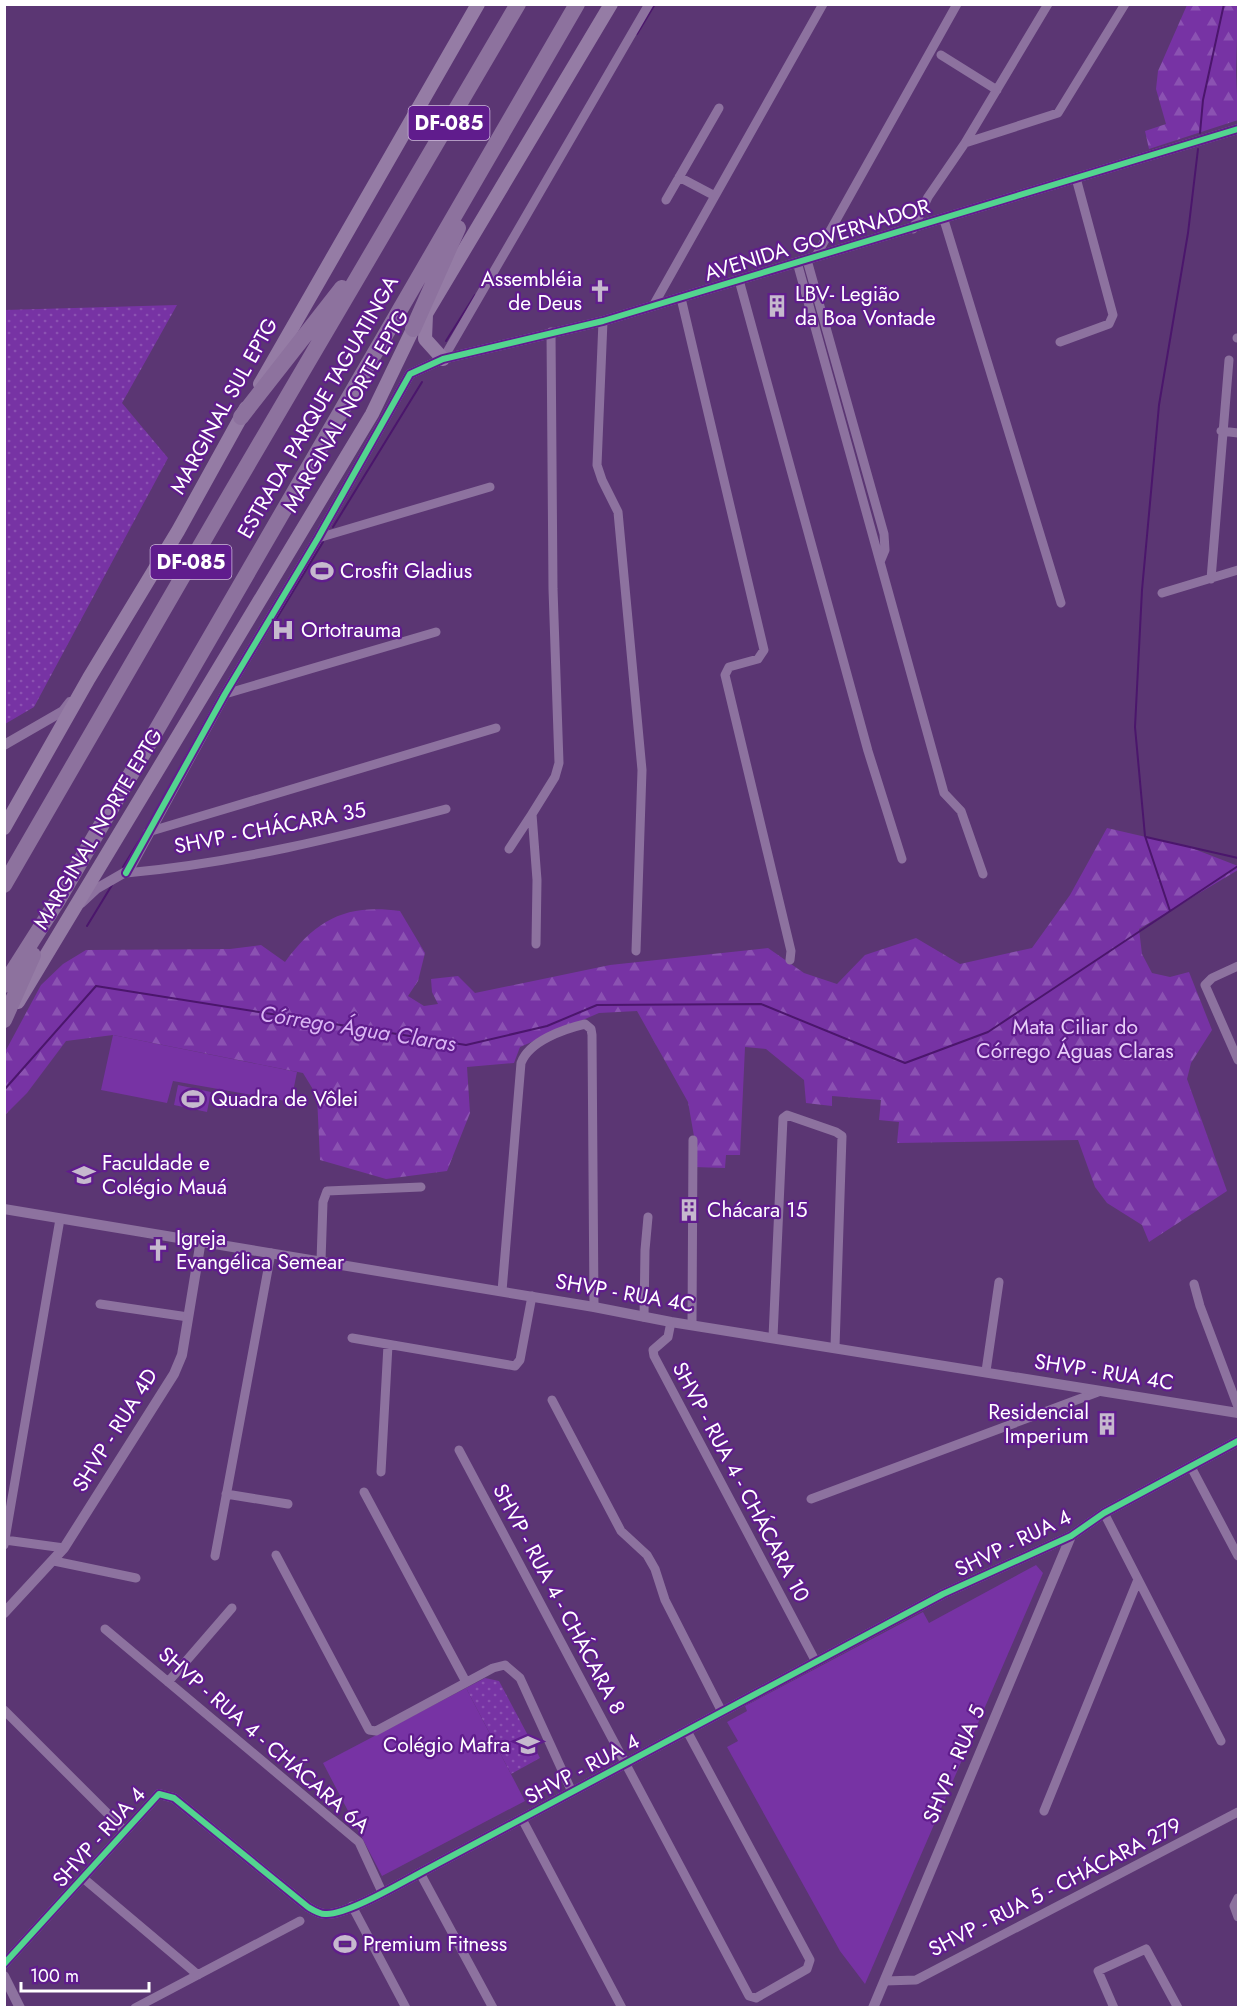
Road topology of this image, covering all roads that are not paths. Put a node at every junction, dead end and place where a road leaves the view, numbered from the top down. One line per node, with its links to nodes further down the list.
1 (478, 4): 34 (main road, MARGINAL SUL EPTG)
2 (518, 4): 22 (highway, ESTRADA PARQUE TAGUATINGA / DF-085)
3 (577, 4): 15 (highway, ESTRADA PARQUE TAGUATINGA / DF-085)
4 (611, 4): 27 (main road, MARGINAL NORTE EPTG)
5 (649, 4): 32 (street)
6 (823, 4): 18 (street)
7 (957, 4): 23 (street)
8 (1048, 4): 11 (street)
9 (1125, 4): 14 (street)
10 (941, 55): 11 (street)
11 (997, 90): 14 (street)
12 (719, 108): 16 (street)
13 (1239, 129): 17 (street, AVENIDA GOVERNADOR)
14 (965, 143): 21 (street)
15 (495, 145): 29 (highway); 57 (highway, ESTRADA PARQUE TAGUATINGA / DF-085)
16 (680, 177): 18 (street); 19 (street)
17 (1076, 178): 20 (street, AVENIDA GOVERNADOR); 31 (street)
18 (715, 196): 26 (street)
19 (666, 200)
20 (944, 220): 21 (street, AVENIDA GOVERNADOR); 42 (street)
21 (913, 229): 23 (street, AVENIDA GOVERNADOR)
22 (380, 241): 34 (highway); 56 (highway, ESTRADA PARQUE TAGUATINGA / DF-085)
23 (807, 259): 24 (street, AVENIDA GOVERNADOR); 55 (street)
24 (739, 280): 25 (street, AVENIDA GOVERNADOR); 53 (street)
25 (681, 298): 26 (street, AVENIDA GOVERNADOR); 61 (street)
26 (653, 306): 28 (street, AVENIDA GOVERNADOR)
27 (426, 314): 29 (main road, MARGINAL NORTE EPTG); 32 (main road)
28 (603, 321): 30 (street, AVENIDA GOVERNADOR); 60 (street)
29 (413, 329): 58 (main road, MARGINAL NORTE EPTG)
30 (551, 332): 32 (street, AVENIDA GOVERNADOR); 49 (street)
31 (1060, 342)
32 (443, 359): 38 (street, AVENIDA GOVERNADOR)
33 (1229, 360): 35 (street)
34 (241, 417): 44 (main road, MARGINAL SUL EPTG)
35 (1221, 431): 36 (street); 40 (street)
36 (1239, 434)
37 (490, 487): 38 (street)
38 (318, 538): 45 (street)
39 (1239, 570): 40 (street)
40 (1211, 579): 41 (street)
41 (1162, 593)
42 (1061, 603)
43 (436, 632): 45 (street)
44 (89, 678): 47 (street); 50 (main road, MARGINAL SUL EPTG)
45 (225, 694): 51 (street)
46 (496, 728): 51 (street, SHVP - CHÁCARA 35)
47 (4, 745)
48 (446, 809): 54 (street, SHVP - CHÁCARA 35)
49 (532, 814): 52 (street); 59 (street)
50 (4, 828)
51 (148, 832): 54 (street)
52 (509, 849)
53 (902, 859)
54 (126, 873): 58 (street, SHVP - CHÁCARA 35)
55 (983, 874)
56 (4, 885)
57 (58, 900): 63 (highway, ESTRADA PARQUE TAGUATINGA / DF-085); 64 (highway)
58 (75, 908): 64 (main road, MARGINAL NORTE EPTG)
59 (536, 944)
60 (636, 951)
61 (790, 960)
62 (1239, 966): 65 (street)
63 (4, 985)
64 (4, 1022)
65 (1239, 1060)
66 (693, 1140): 83 (street)
67 (421, 1186): 73 (street)
68 (4, 1209): 70 (street, SHVP - RUA 4C)
69 (648, 1217): 81 (street)
70 (60, 1219): 71 (street, SHVP - RUA 4C); 103 (street)
71 (201, 1240): 72 (street, SHVP - RUA 4C); 80 (street, SHVP - RUA 4D)
72 (271, 1253): 73 (street, SHVP - RUA 4C); 98 (street)
73 (321, 1261): 76 (street, SHVP - RUA 4C)
74 (999, 1282): 88 (street)
75 (1194, 1284): 91 (street)
76 (502, 1291): 77 (street, SHVP - RUA 4C); 79 (street)
77 (532, 1296): 79 (street, SHVP - RUA 4C); 86 (street)
78 (100, 1304): 80 (street)
79 (594, 1307): 81 (street, SHVP - RUA 4C)
80 (188, 1317): 105 (street, SHVP - RUA 4D)
81 (644, 1317): 82 (street, SHVP - RUA 4C)
82 (671, 1322): 83 (street, SHVP - RUA 4C); 115 (street, SHVP - RUA 4 - CHÁCARA 10)
83 (692, 1325): 84 (street, SHVP - RUA 4C)
84 (773, 1337): 87 (street, SHVP - RUA 4C); 87 (street)
85 (352, 1338): 86 (street)
86 (388, 1345): 96 (street)
87 (835, 1347): 88 (street, SHVP - RUA 4C)
88 (986, 1371): 89 (street, SHVP - RUA 4C)
89 (1098, 1392): 92 (street, SHVP - RUA 4C); 99 (street)
90 (552, 1400): 119 (street)
91 (1239, 1407)
92 (1239, 1413)
93 (1239, 1441): 95 (street, SHVP - RUA 4)
94 (459, 1450): 122 (street, SHVP - RUA 4 - CHÁCARA 8)
95 (1191, 1467): 101 (street, SHVP - RUA 4); 108 (street)
96 (381, 1472)
97 (364, 1492): 117 (street)
98 (226, 1494): 100 (street); 106 (street)
99 (811, 1499)
100 (288, 1504)
101 (1104, 1513): 102 (street, SHVP - RUA 4); 111 (street)
102 (1071, 1536): 115 (street, SHVP - RUA 4); 138 (street, SHVP - RUA 5)
103 (5, 1540): 104 (street); 105 (street)
104 (4, 1545)
105 (64, 1548): 109 (street, SHVP - RUA 4D)
106 (215, 1556)
107 (276, 1556): 117 (street)
108 (1239, 1556)
109 (54, 1561): 110 (street); 113 (street, SHVP - RUA 4D)
110 (136, 1578)
111 (1137, 1582): 121 (street); 124 (street)
112 (232, 1608): 116 (street)
113 (4, 1613)
114 (105, 1629): 116 (street, SHVP - RUA 4 - CHÁCARA 6A)
115 (816, 1662): 119 (street, SHVP - RUA 4)
116 (168, 1682): 130 (street, SHVP - RUA 4 - CHÁCARA 6A)
117 (466, 1682): 123 (street)
118 (4, 1710): 127 (street)
119 (722, 1712): 120 (street, SHVP - RUA 4)
120 (687, 1731): 122 (street, SHVP - RUA 4); 122 (street, SHVP - RUA 4 - CHÁCARA 8)
121 (1221, 1741)
122 (626, 1765): 123 (street, SHVP - RUA 4)
123 (572, 1792): 126 (street, SHVP - RUA 4)
124 (1044, 1811)
125 (1239, 1812): 138 (street, SHVP - RUA 5 - CHÁCARA 279)
126 (522, 1819): 128 (street, SHVP - RUA 4); 143 (street)
127 (124, 1830): 129 (street, SHVP - RUA 4); 132 (street, SHVP - RUA 4)
128 (420, 1873): 130 (street, SHVP - RUA 4); 142 (street)
129 (83, 1878): 135 (street, SHVP - RUA 4); 136 (street)
130 (382, 1892): 132 (street, SHVP - RUA 4)
131 (1239, 1898): 133 (street)
132 (352, 1906): 141 (street)
133 (1239, 1917)
134 (300, 1921): 136 (street)
135 (4, 1964)
136 (198, 1974): 140 (street)
137 (4, 1976): 139 (street)
138 (885, 1981): 144 (street, SHVP - RUA 5)
139 (20, 2007)
140 (135, 2007)
141 (406, 2007)
142 (493, 2007)
143 (622, 2007)
144 (873, 2007)
145 (1114, 2007): 146 (street)
146 (1178, 2007)

